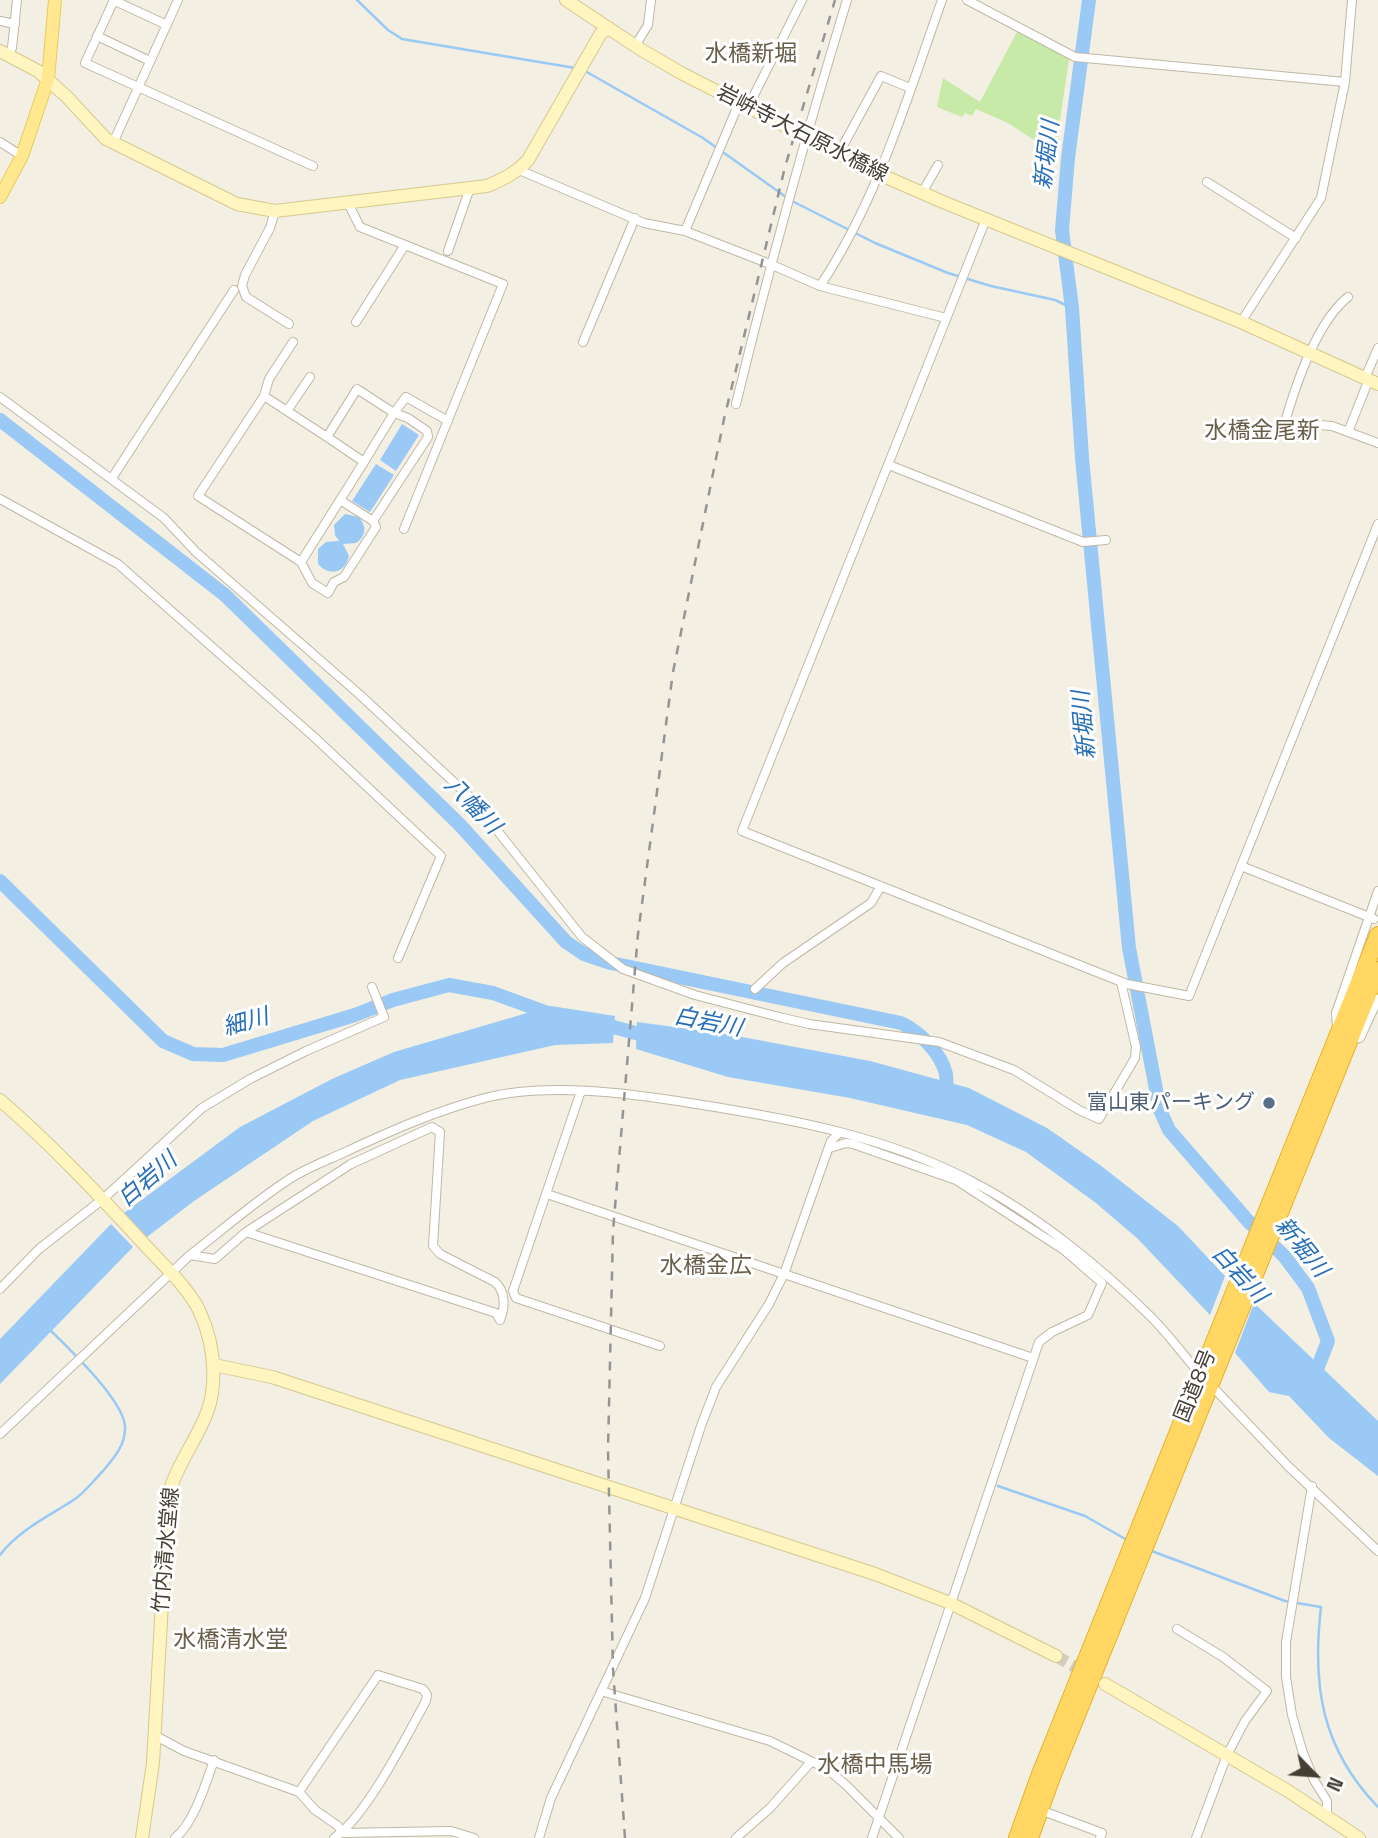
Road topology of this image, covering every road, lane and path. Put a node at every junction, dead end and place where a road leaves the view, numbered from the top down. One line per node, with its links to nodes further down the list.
1 (17, 0): 13 (street)
2 (55, 0): 20 (main road)
3 (114, 0): 14 (street); 16 (street)
4 (178, 0): 14 (street)
5 (566, 0): 15 (main road, 岩峅寺大石原水橋線)
6 (651, 0): 17 (street)
7 (802, 0): 24 (street)
8 (847, 0): 25 (street)
9 (942, 0): 23 (street)
10 (967, 0): 21 (street)
11 (1352, 0): 21 (street)
12 (0, 21): 13 (street)
13 (15, 23): 18 (street)
14 (167, 25): 19 (street)
15 (609, 29): 17 (main road, 岩峅寺大石原水橋線); 32 (main road)
16 (97, 36): 19 (street); 22 (street)
17 (635, 46): 24 (main road, 岩峅寺大石原水橋線)
18 (4, 53): 20 (main road)
19 (150, 61): 22 (street)
20 (48, 79): 27 (main road); 29 (main road)
21 (1345, 82): 43 (street)
22 (139, 87): 27 (street); 31 (street)
23 (910, 88): 28 (street); 33 (street)
24 (744, 105): 25 (main road, 岩峅寺大石原水橋線); 42 (street)
25 (805, 136): 28 (main road, 岩峅寺大石原水橋線); 46 (street)
26 (0, 142): 29 (street)
27 (113, 143): 39 (main road)
28 (839, 153): 33 (main road, 岩峅寺大石原水橋線)
29 (22, 156): 37 (main road)
30 (938, 165): 36 (street)
31 (313, 166)
32 (519, 170): 35 (main road); 40 (street)
33 (880, 174): 36 (main road, 岩峅寺大石原水橋線); 47 (street)
34 (1207, 182): 43 (street)
35 (470, 188): 38 (main road); 45 (street)
36 (922, 193): 41 (main road, 岩峅寺大石原水橋線)
37 (0, 197)
38 (347, 201): 39 (main road); 44 (street)
39 (275, 211): 53 (street)
40 (635, 218): 42 (street); 55 (street)
41 (986, 219): 50 (street); 52 (main road, 岩峅寺大石原水橋線)
42 (685, 231): 46 (street)
43 (1296, 238): 52 (street)
44 (405, 245): 51 (street); 65 (street)
45 (449, 251)
46 (770, 264): 47 (street); 62 (street)
47 (820, 286): 50 (street)
48 (234, 290): 71 (street)
49 (1348, 297): 57 (street)
50 (946, 318): 70 (street)
51 (356, 322)
52 (1241, 322): 57 (main road, 岩峅寺大石原水橋線)
53 (289, 324)
54 (293, 342): 60 (street)
55 (583, 342)
56 (1378, 348): 59 (street)
57 (1310, 354): 59 (main road, 岩峅寺大石原水橋線); 66 (street)
58 (310, 377): 63 (street)
59 (1370, 380): 66 (street)
60 (264, 396): 63 (street); 78 (street)
61 (0, 397): 71 (street)
62 (736, 404)
63 (287, 411): 67 (street)
64 (394, 413): 65 (street); 67 (street); 69 (street); 74 (street)
65 (447, 421): 76 (street)
66 (1349, 432): 68 (street)
67 (327, 437): 69 (street)
68 (1378, 443)
69 (364, 462): 73 (street)
70 (889, 465): 77 (street); 80 (street)
71 (113, 478): 85 (street)
72 (0, 499): 83 (street)
73 (340, 500): 74 (street); 78 (street)
74 (373, 522): 78 (street)
75 (1378, 524): 79 (street)
76 (404, 529)
77 (1106, 540)
78 (301, 562)
79 (1241, 866): 82 (street); 85 (street)
80 (881, 886): 85 (street); 87 (street)
81 (1378, 891): 82 (street)
82 (1373, 924): 89 (highway, 国道8号)
83 (398, 958)
84 (1378, 970): 89 (highway, 国道8号)
85 (1124, 983)
86 (372, 987): 95 (street)
87 (755, 989)
88 (1378, 999): 89 (street)
89 (1344, 1036): 104 (highway, 国道8号)
90 (581, 1091): 92 (street); 94 (street); 97 (street)
91 (0, 1100): 95 (main road, 竹内清水堂線)
92 (839, 1133): 93 (street); 104 (street)
93 (830, 1148): 99 (street); 102 (street)
94 (547, 1194): 99 (street); 101 (street)
95 (103, 1199): 98 (main road, 竹内清水堂線); 100 (street)
96 (246, 1232): 96 (street); 97 (street)
97 (190, 1255): 98 (street)
98 (170, 1272): 103 (main road, 竹内清水堂線); 105 (street)
99 (784, 1274): 102 (street); 107 (street)
100 (1, 1287)
101 (660, 1346)
102 (1033, 1358): 109 (street)
103 (214, 1365): 107 (main road); 114 (main road, 竹内清水堂線)
104 (1207, 1376): 106 (street); 119 (highway, 国道8号); 130 (highway, 国道8号)
105 (0, 1434)
106 (1312, 1486): 108 (street); 120 (street)
107 (675, 1508): 109 (main road); 113 (street)
108 (1378, 1551)
109 (950, 1603): 111 (main road); 121 (street)
110 (1177, 1629): 115 (street)
111 (1056, 1656)
112 (1105, 1684): 115 (main road)
113 (601, 1691): 117 (street); 126 (street)
114 (154, 1735): 116 (street); 123 (main road, 竹内清水堂線)
115 (1227, 1755): 120 (main road); 133 (street)
116 (214, 1760): 118 (street); 124 (street)
117 (811, 1762): 121 (street); 127 (street)
118 (299, 1792): 122 (street); 122 (street)
119 (1040, 1810): 131 (highway, 国道8号); 132 (street)
120 (1326, 1817): 134 (main road)
121 (878, 1818): 128 (street); 129 (street)
122 (336, 1837): 125 (street)
123 (142, 1838)
124 (174, 1838)
125 (474, 1838)
126 (539, 1838)
127 (736, 1838)
128 (872, 1838)
129 (899, 1838)
130 (1017, 1838)
131 (1030, 1838)
132 (1100, 1838)
133 (1196, 1838)
134 (1359, 1838)

